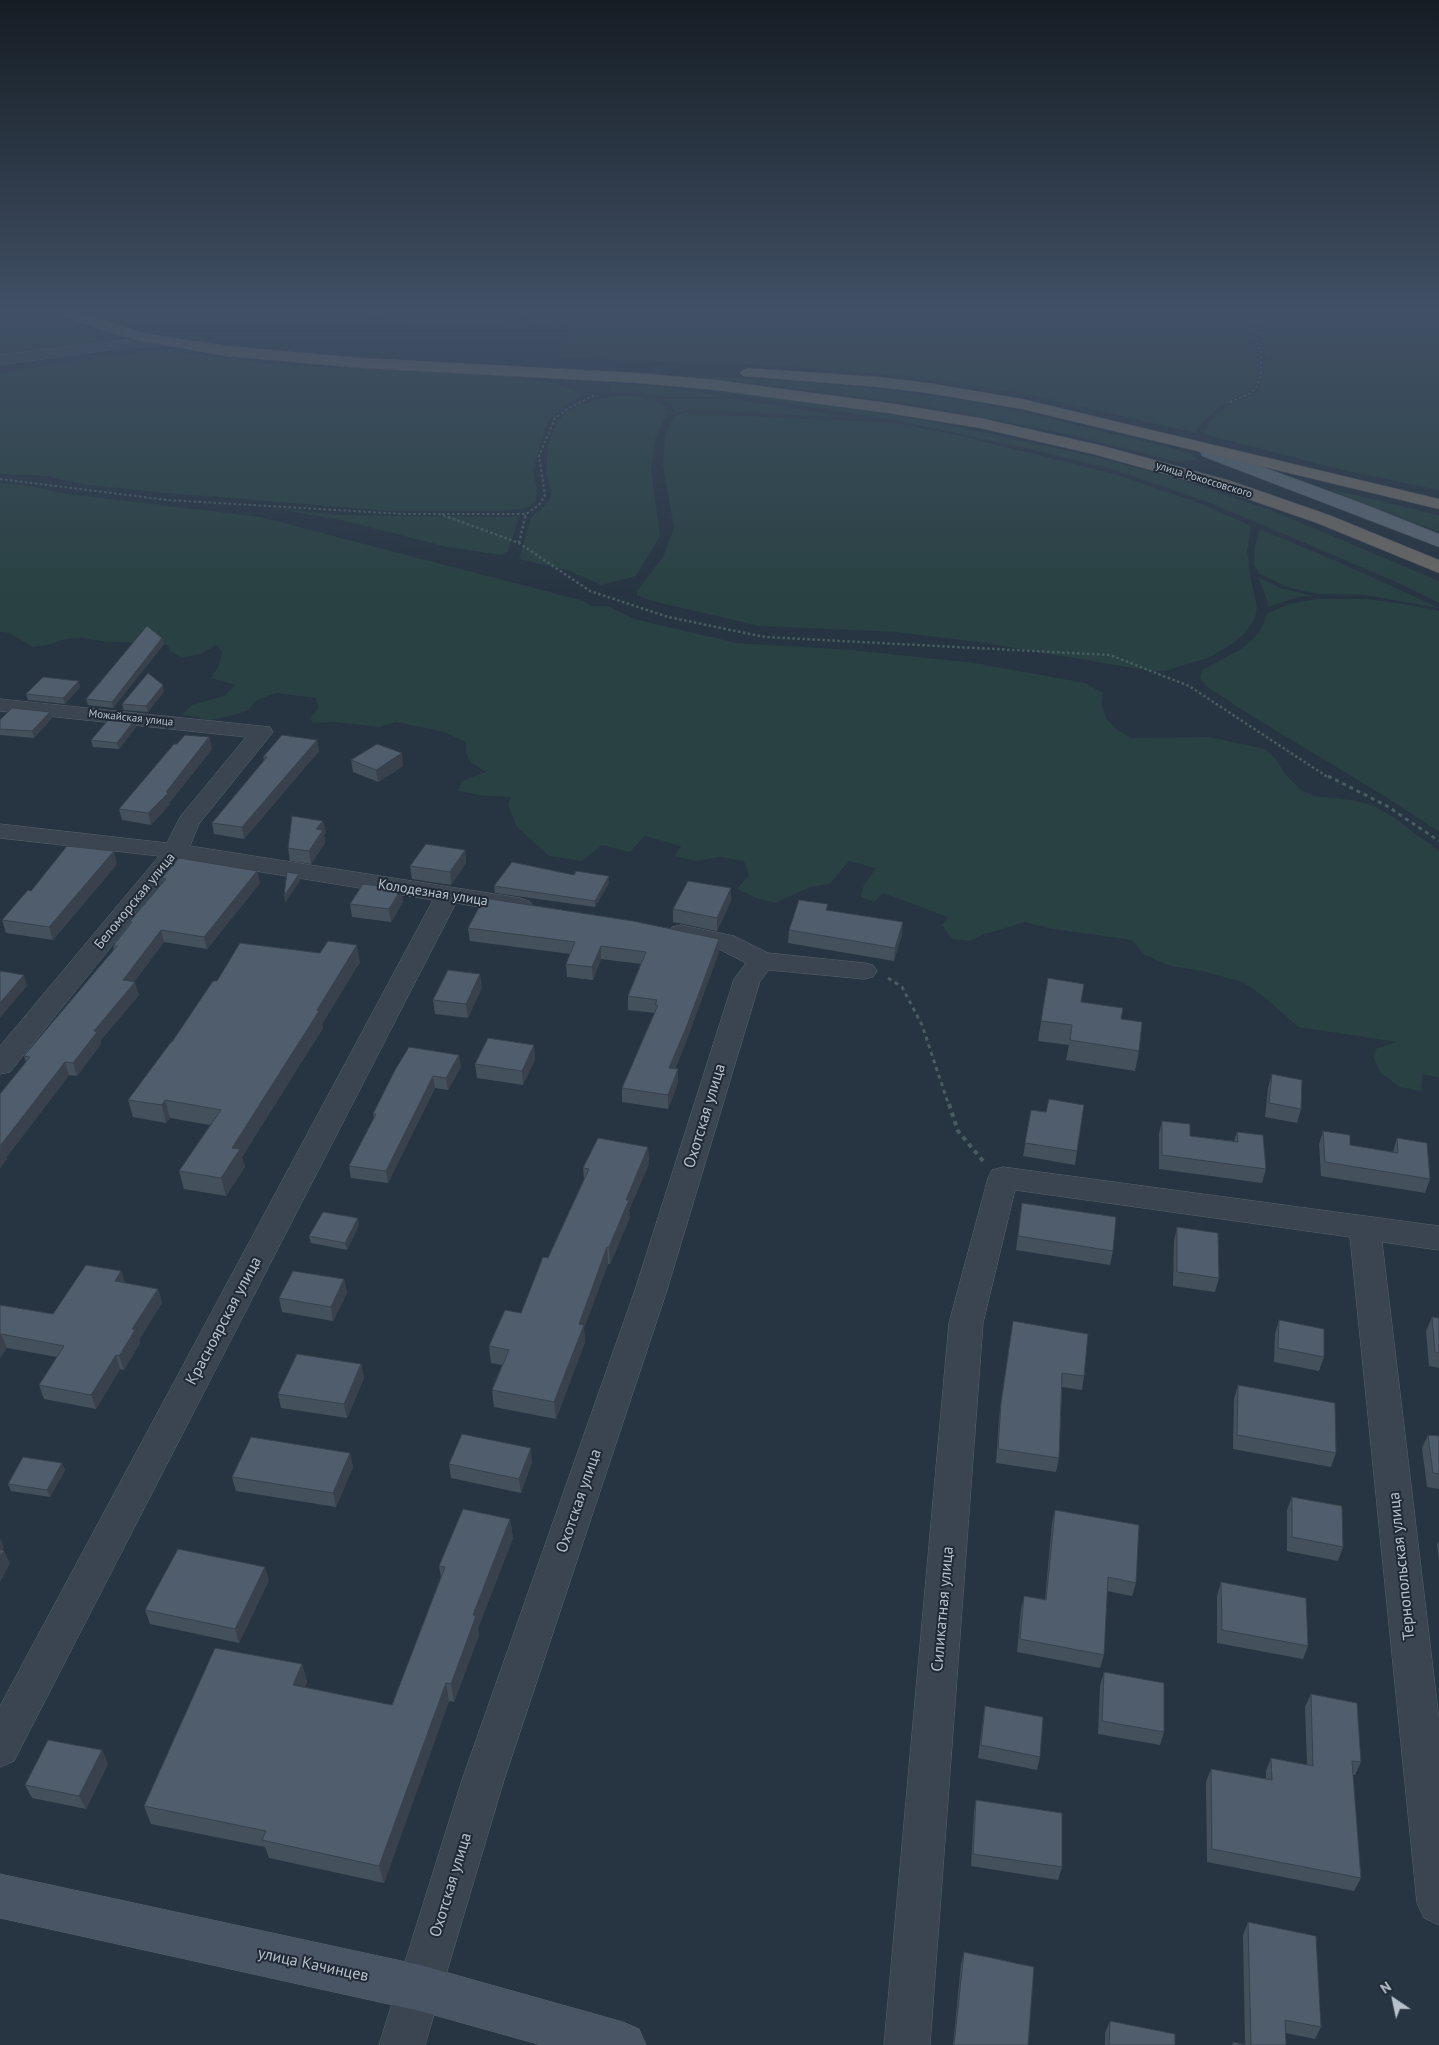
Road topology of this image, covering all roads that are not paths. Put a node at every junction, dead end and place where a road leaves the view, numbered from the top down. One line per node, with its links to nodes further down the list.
1 (891, 408): 5 (highway, улица Рокоссовского)
2 (1041, 408): 3 (highway)
3 (1189, 444): 4 (highway); 6 (highway)
4 (1208, 452): 5 (highway); 7 (main road)
5 (1172, 469): 8 (highway, улица Рокоссовского)
6 (1439, 504)
7 (1439, 541)
8 (1439, 566)
9 (0, 705): 10 (street, Можайская улица)
10 (262, 732): 12 (street, Беломорская улица)
11 (0, 831): 12 (street, Колодезная улица)
12 (176, 851): 13 (street, Колодезная улица); 18 (street, Беломорская улица)
13 (447, 896): 14 (street, Колодезная улица); 21 (street, Красноярская улица)
14 (542, 909)
15 (657, 928): 16 (street)
16 (762, 961): 17 (street); 24 (street, Охотская улица)
17 (864, 971)
18 (0, 1065)
19 (1365, 1229): 20 (street); 23 (street, Тернопольская улица); 27 (street, Силикатная улица)
20 (1439, 1238)
21 (0, 1747)
22 (0, 1896): 24 (main road, улица Качинцев)
23 (1439, 1903)
24 (420, 1988): 25 (street, Охотская улица); 26 (main road, улица Качинцев)
25 (402, 2045)
26 (623, 2045)
27 (907, 2045)

